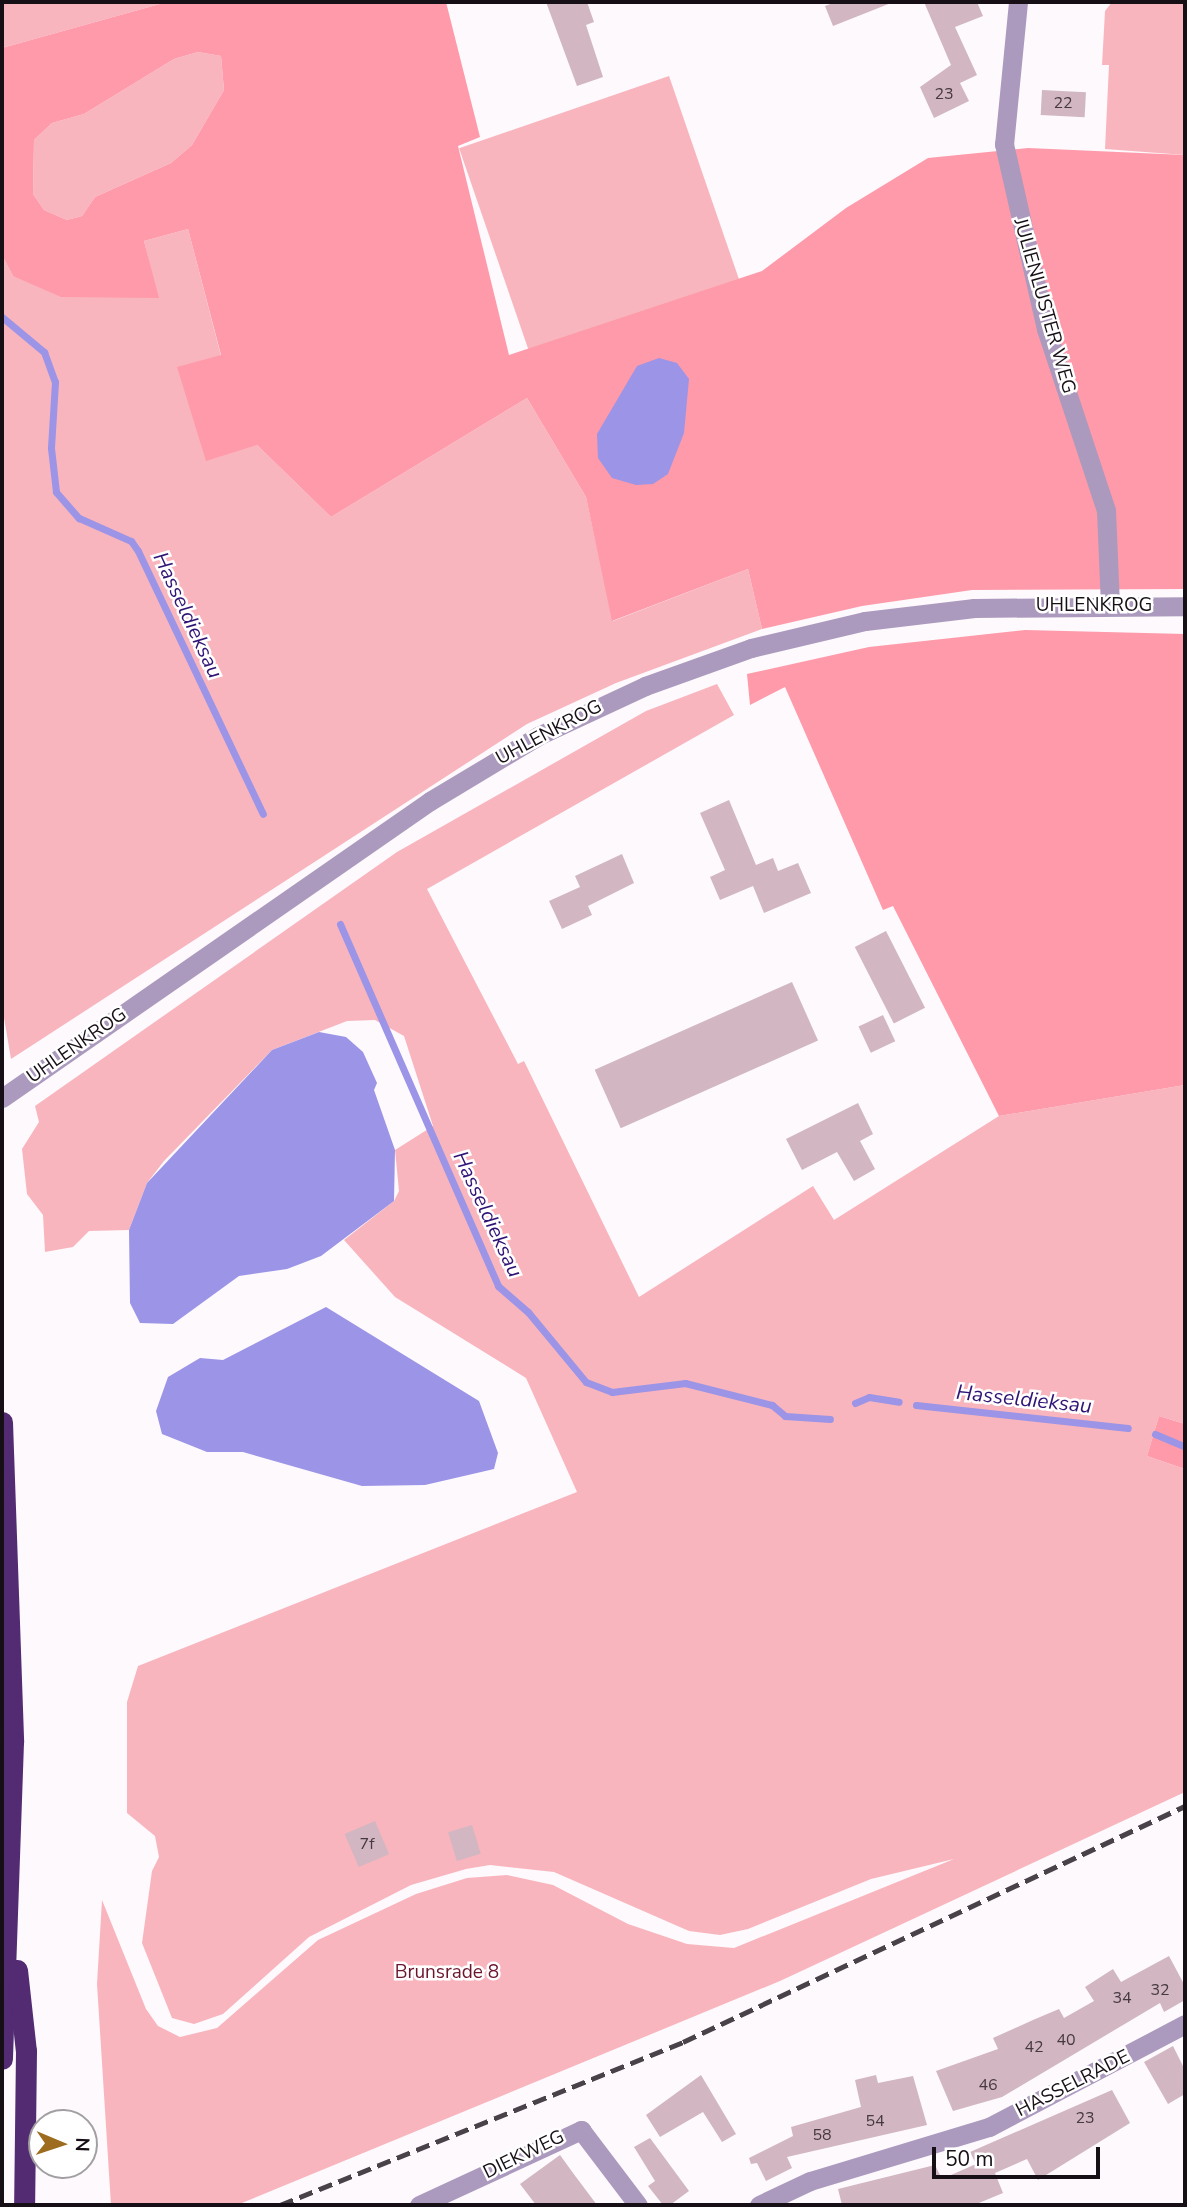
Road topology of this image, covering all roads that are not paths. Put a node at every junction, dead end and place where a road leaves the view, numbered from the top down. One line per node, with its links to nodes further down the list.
1 (1017, 2): 2 (street, JULIENLUSTER WEG)
2 (1110, 606): 3 (street, UHLENKROG); 4 (street, UHLENKROG)
3 (1185, 606)
4 (2, 1098)
5 (2, 1422): 6 (highway)
6 (10, 1913): 8 (highway); 9 (highway)
7 (1185, 2024): 12 (street, HASSELRADE)
8 (2, 2059)
9 (24, 2205)
10 (419, 2205): 11 (street, DIEKWEG)
11 (638, 2205)
12 (760, 2205)

